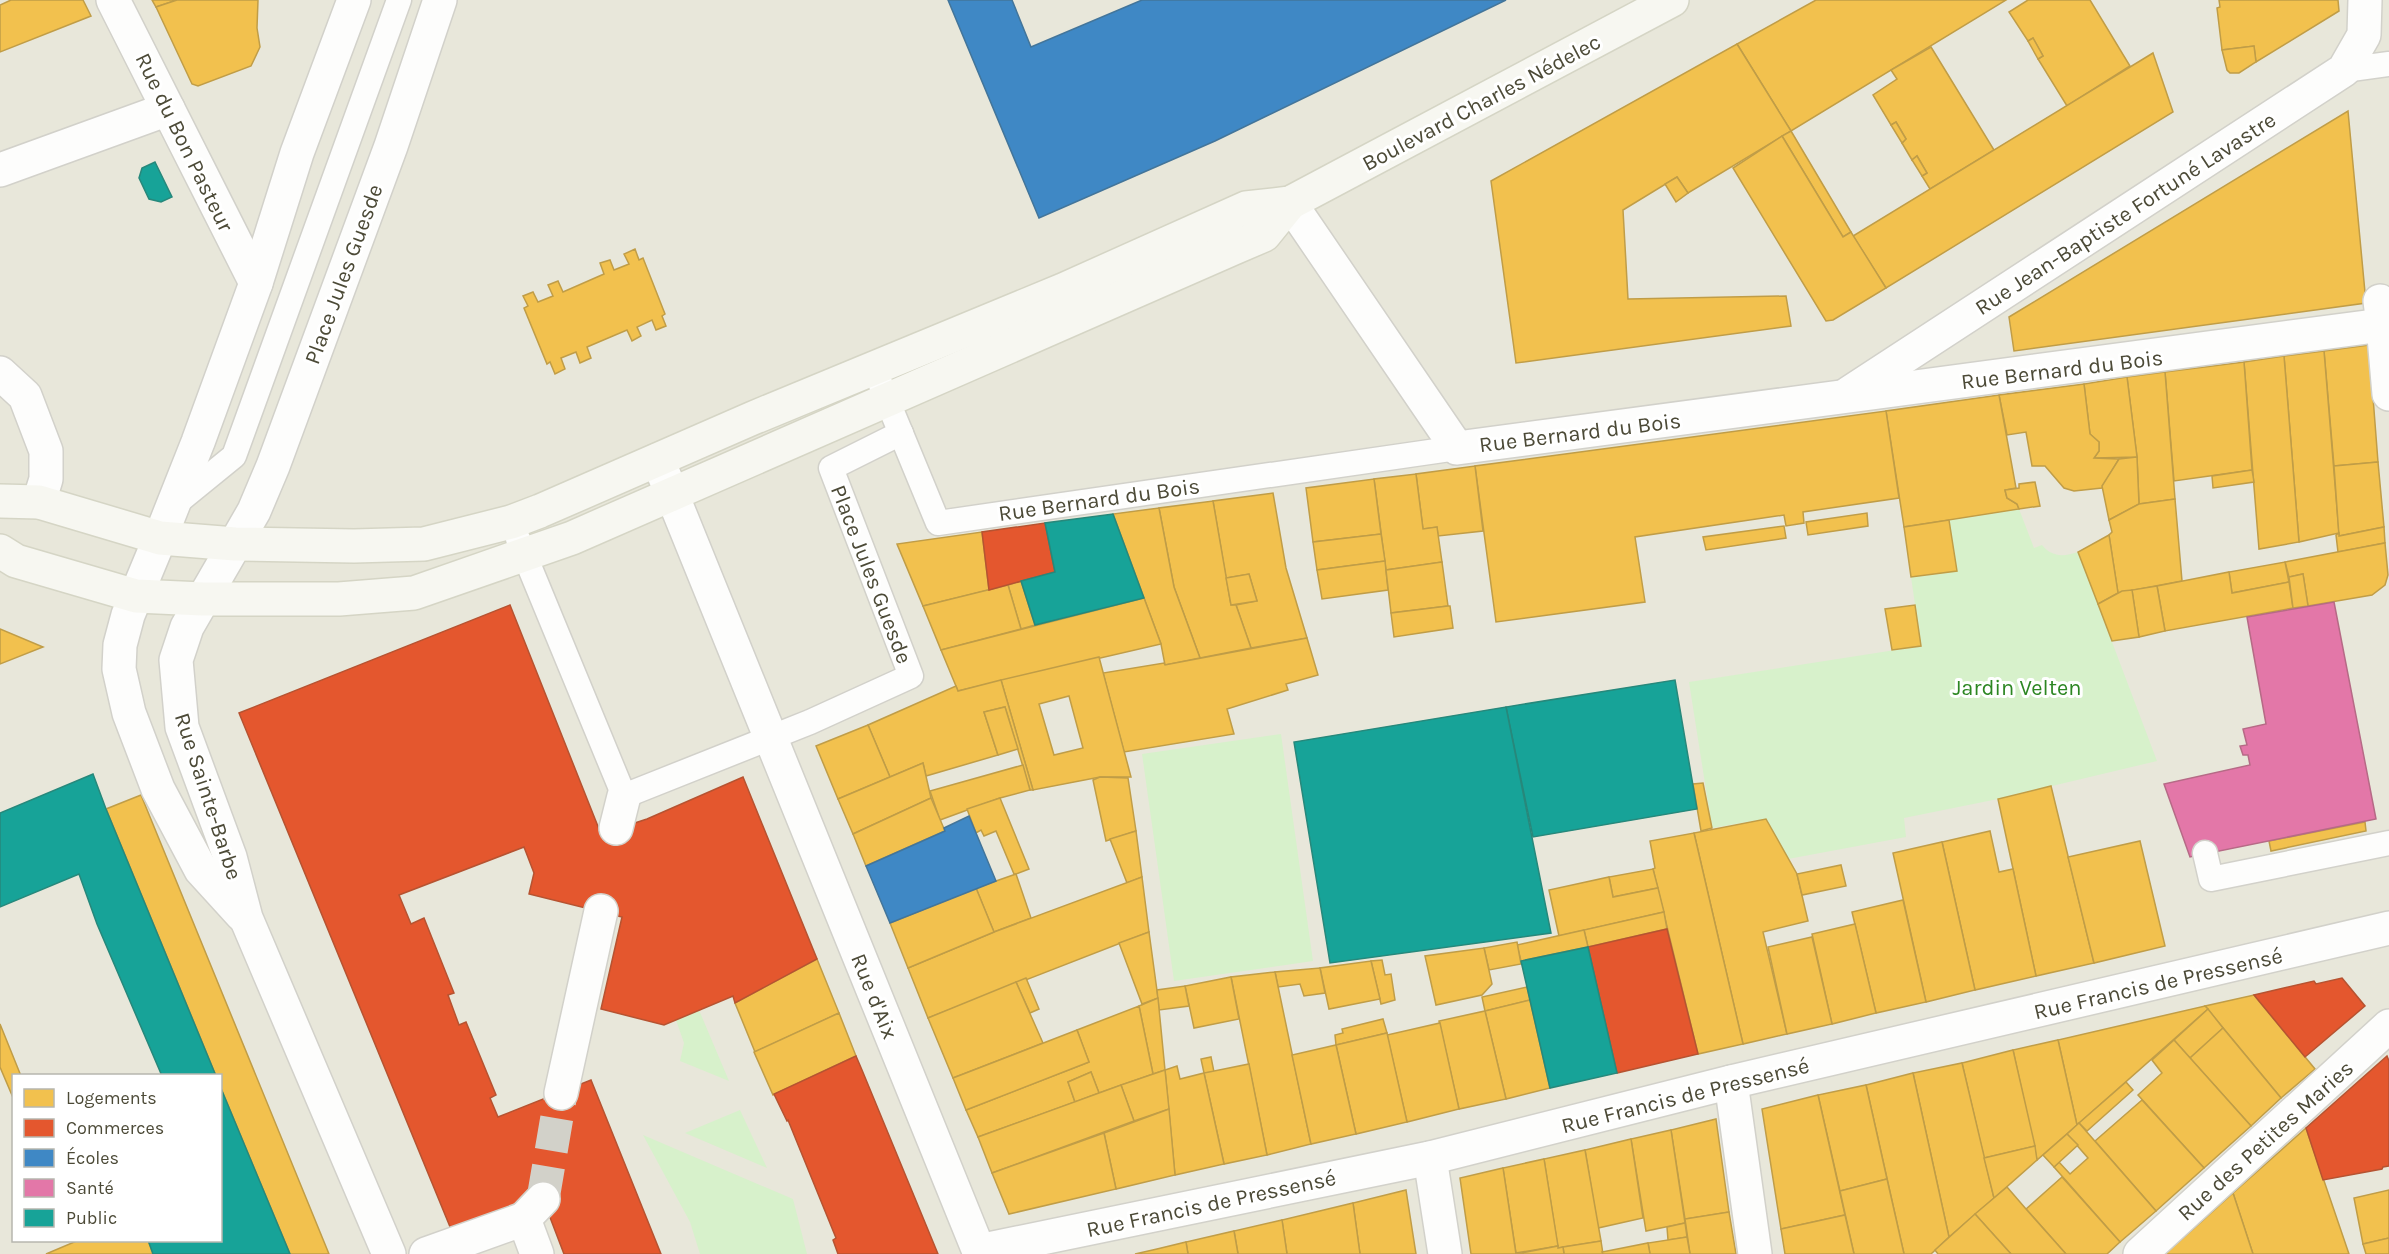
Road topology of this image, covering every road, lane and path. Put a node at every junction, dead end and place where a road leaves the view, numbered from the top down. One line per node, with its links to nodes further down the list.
1 (113, 0): 9 (street, Rue du Bon Pasteur)
2 (354, 0): 12 (street, Place Jules Guesde)
3 (399, 0): 26 (lane, Place Jules Guesde)
4 (440, 0): 29 (street, Place Jules Guesde)
5 (1672, 0): 11 (main road, Boulevard Charles Nédelec)
6 (2365, 0): 8 (street, Rue Jean-Baptiste Fortuné Lavastre)
7 (2389, 64): 8 (lane)
8 (2344, 70): 18 (street, Rue Jean-Baptiste Fortuné Lavastre)
9 (168, 109): 10 (street); 12 (street, Rue du Bon Pasteur)
10 (0, 170)
11 (1290, 203): 13 (main road, Boulevard Charles Nédelec); 21 (street)
12 (256, 283): 26 (street, Place Jules Guesde)
13 (1069, 304): 15 (main road); 19 (main road)
14 (2384, 317): 17 (street); 18 (street, Rue Bernard du Bois)
15 (874, 368): 19 (lane, Rue Bernard du Bois); 22 (main road)
16 (0, 373): 25 (street)
17 (2389, 394)
18 (1842, 397): 21 (street, Rue Bernard du Bois)
19 (886, 399): 20 (lane, Rue Bernard du Bois); 23 (main road)
20 (901, 433): 21 (lane, Rue Bernard du Bois); 34 (lane, Place Jules Guesde)
21 (1457, 448)
22 (658, 460): 23 (street); 27 (main road)
23 (673, 495): 31 (main road); 34 (street)
24 (0, 501): 25 (main road)
25 (39, 502): 28 (main road)
26 (174, 504): 28 (street, Place Jules Guesde)
27 (511, 522): 29 (main road); 31 (lane)
28 (160, 538): 29 (main road); 32 (street, Rue Sainte-Barbe)
29 (235, 544): 33 (street, Rue Sainte-Barbe)
30 (0, 551): 32 (main road)
31 (524, 555): 33 (main road); 35 (lane)
32 (136, 596): 33 (main road); 40 (street, Rue Sainte-Barbe)
33 (203, 599): 40 (street, Rue Sainte-Barbe)
34 (770, 737): 35 (lane, Place Jules Guesde); 46 (street, Rue d'Aix)
35 (624, 796): 36 (street)
36 (616, 828)
37 (2389, 843): 38 (lane)
38 (2205, 854)
39 (601, 910): 44 (street)
40 (246, 918): 47 (street, Rue Sainte-Barbe)
41 (2389, 928): 43 (street, Rue Francis de Pressensé)
42 (2389, 1026): 52 (street, Rue des Petites Maries)
43 (1731, 1082): 45 (street, Rue Francis de Pressensé); 51 (street)
44 (561, 1093)
45 (1430, 1158): 46 (street, Rue Francis de Pressensé); 50 (street)
46 (979, 1253)
47 (389, 1254)
48 (426, 1254): 49 (street)
49 (537, 1254)
50 (1445, 1254)
51 (1755, 1254)
52 (2140, 1254)

